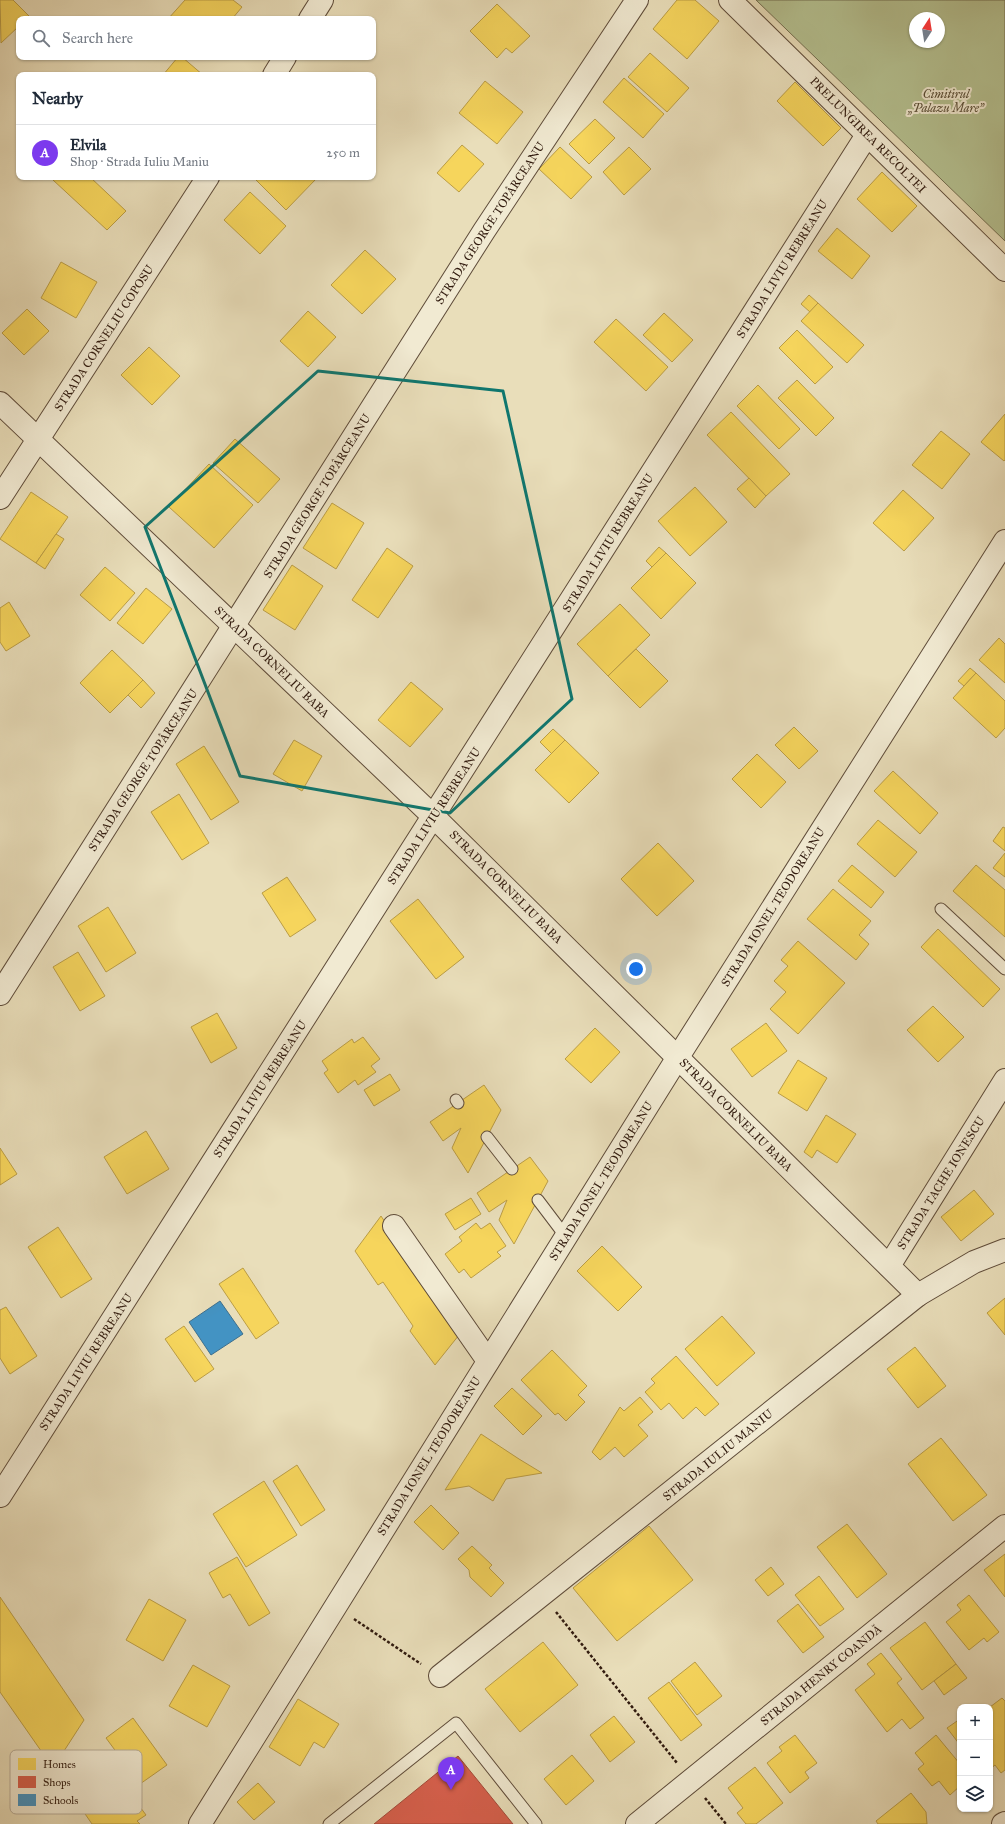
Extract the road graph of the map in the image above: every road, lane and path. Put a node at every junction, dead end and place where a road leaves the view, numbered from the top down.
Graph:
1 (322, 0) edge
2 (636, 0) edge
3 (730, 0) edge
4 (312, 16) edge
5 (283, 60) edge
6 (276, 72) edge
7 (868, 135) junction
8 (206, 180) edge
9 (1005, 270) edge
10 (0, 403) edge
11 (38, 439) junction
12 (0, 498) edge
13 (1005, 541) edge
14 (235, 626) junction
15 (434, 817) junction
16 (941, 909) dead end
17 (1005, 969) edge
18 (0, 994) edge
19 (678, 1057) junction
20 (1005, 1080) edge
21 (487, 1138) dead end
22 (512, 1169) dead end
23 (538, 1200) dead end
24 (394, 1226) dead end
25 (566, 1237) junction
26 (1005, 1250) edge
27 (889, 1266) junction
28 (918, 1296) junction
29 (488, 1361) junction
30 (0, 1496) edge
31 (1005, 1526) edge
32 (542, 1595) junction
33 (335, 1607) junction
34 (440, 1676) joint
35 (691, 1780) junction
36 (200, 1824) edge
37 (329, 1824) edge
38 (536, 1824) edge
39 (637, 1824) edge
40 (726, 1824) edge

1 - 4 street
2 - 14 street, STRADA GEORGE TOPÂRCEANU
3 - 7 street, PRELUNGIREA RECOLTEI
5 - 6 street
7 - 9 street, PRELUNGIREA RECOLTEI
7 - 15 street, STRADA LIVIU REBREANU
8 - 11 street, STRADA CORNELIU COPOSU
10 - 11 street, STRADA CORNELIU BABA
11 - 12 street, STRADA CORNELIU COPOSU
11 - 14 street, STRADA CORNELIU BABA
13 - 19 street, STRADA IONEL TEODOREANU
14 - 15 street, STRADA CORNELIU BABA
14 - 18 street, STRADA GEORGE TOPÂRCEANU
15 - 19 street, STRADA CORNELIU BABA
15 - 30 street, STRADA LIVIU REBREANU
16 - 17 lane
19 - 25 street, STRADA IONEL TEODOREANU
19 - 27 street, STRADA CORNELIU BABA
20 - 27 street, STRADA TACHE IONESCU
21 - 22 lane
23 - 25 lane
24 - 29 street
25 - 29 street, STRADA IONEL TEODOREANU
26 - 28 street, STRADA IULIU MANIU
27 - 28 street, STRADA CORNELIU BABA
28 - 32 street, STRADA IULIU MANIU
29 - 33 street, STRADA IONEL TEODOREANU
31 - 35 street, STRADA HENRY COANDĂ
32 - 34 street, STRADA IULIU MANIU
32 - 35 path
33 - 34 path
33 - 36 street, STRADA IONEL TEODOREANU
35 - 39 street, STRADA HENRY COANDĂ
35 - 40 path
37 - 38 lane

